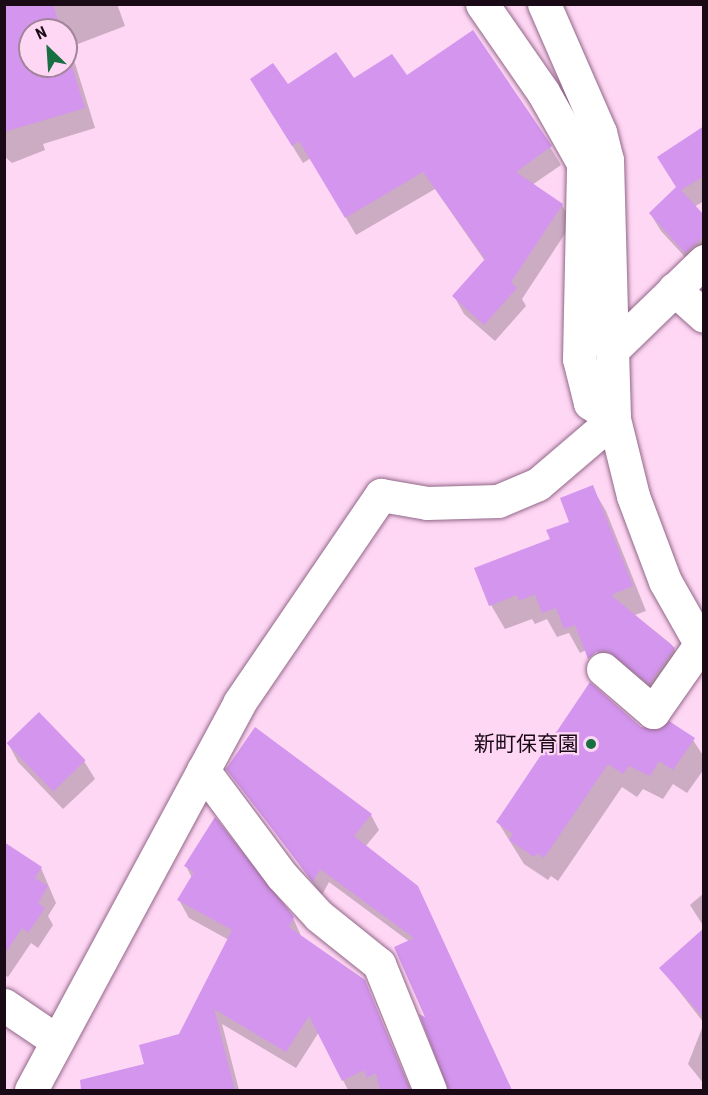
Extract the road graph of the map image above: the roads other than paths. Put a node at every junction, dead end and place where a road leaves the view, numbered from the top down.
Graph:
1 (482, 4) edge
2 (544, 4) edge
3 (704, 261) edge
4 (674, 289) junction
5 (704, 316) edge
6 (612, 350) junction
7 (614, 419) junction
8 (701, 648) edge
9 (603, 669) dead end
10 (202, 770) junction
11 (4, 1005) edge
12 (57, 1041) junction
13 (31, 1090) edge
14 (430, 1090) edge

1 - 7 street
2 - 6 street
3 - 4 street
4 - 5 street
4 - 6 street
6 - 7 street
7 - 8 street
7 - 10 street
8 - 9 street
10 - 12 street
10 - 14 street
11 - 12 street
12 - 13 street

